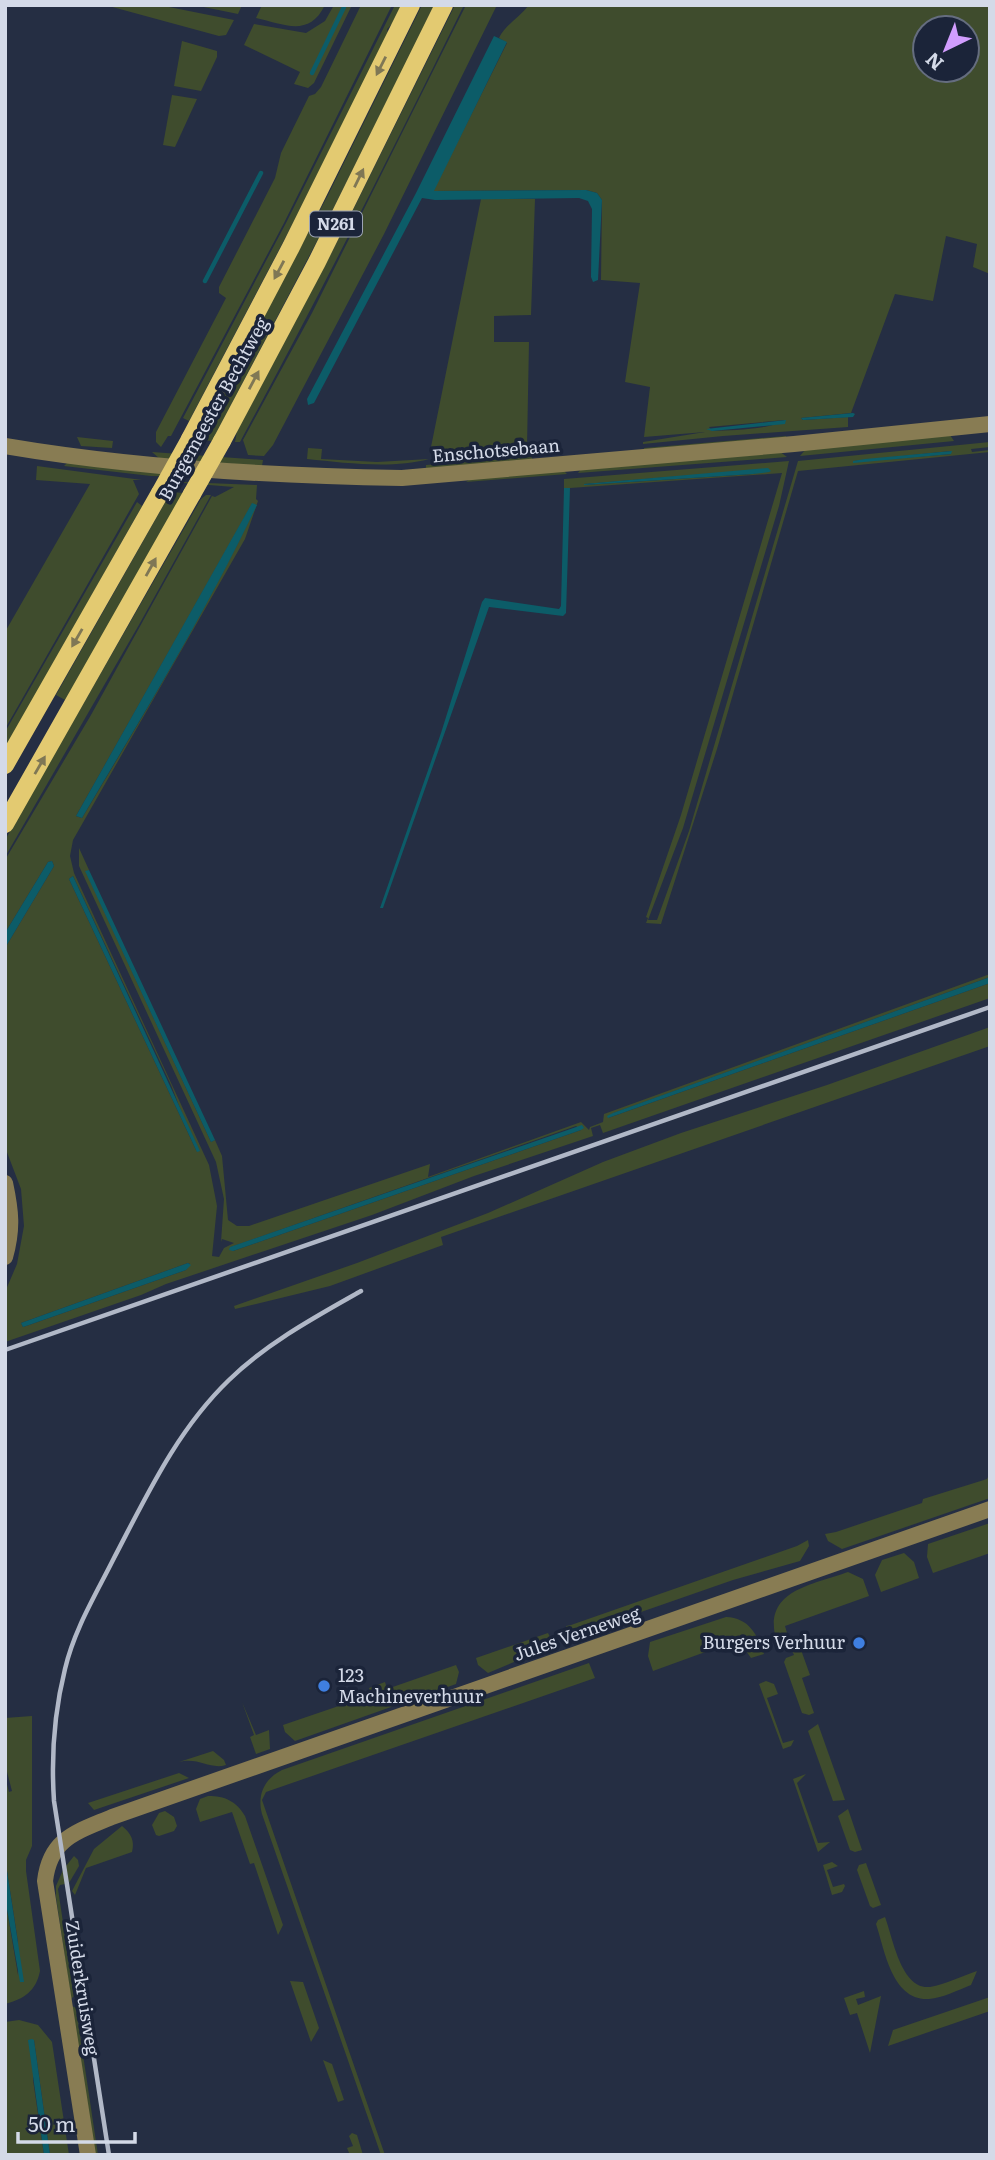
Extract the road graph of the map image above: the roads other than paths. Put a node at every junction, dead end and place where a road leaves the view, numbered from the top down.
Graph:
1 (411, 5) edge
2 (444, 5) edge
3 (990, 424) edge
4 (5, 446) edge
5 (5, 765) edge
6 (5, 824) edge
7 (5, 1183) edge
8 (5, 1257) edge
9 (990, 1509) edge
10 (61, 1843) joint
11 (87, 2151) edge

1 -> 5 main road, Burgemeester Bechtweg / N261, bridge
6 -> 2 main road, Burgemeester Bechtweg / N261, bridge
3 - 4 street, Enschotsebaan
7 - 8 street
9 - 10 street, Jules Verneweg
10 - 11 street, Zuiderkruisweg

